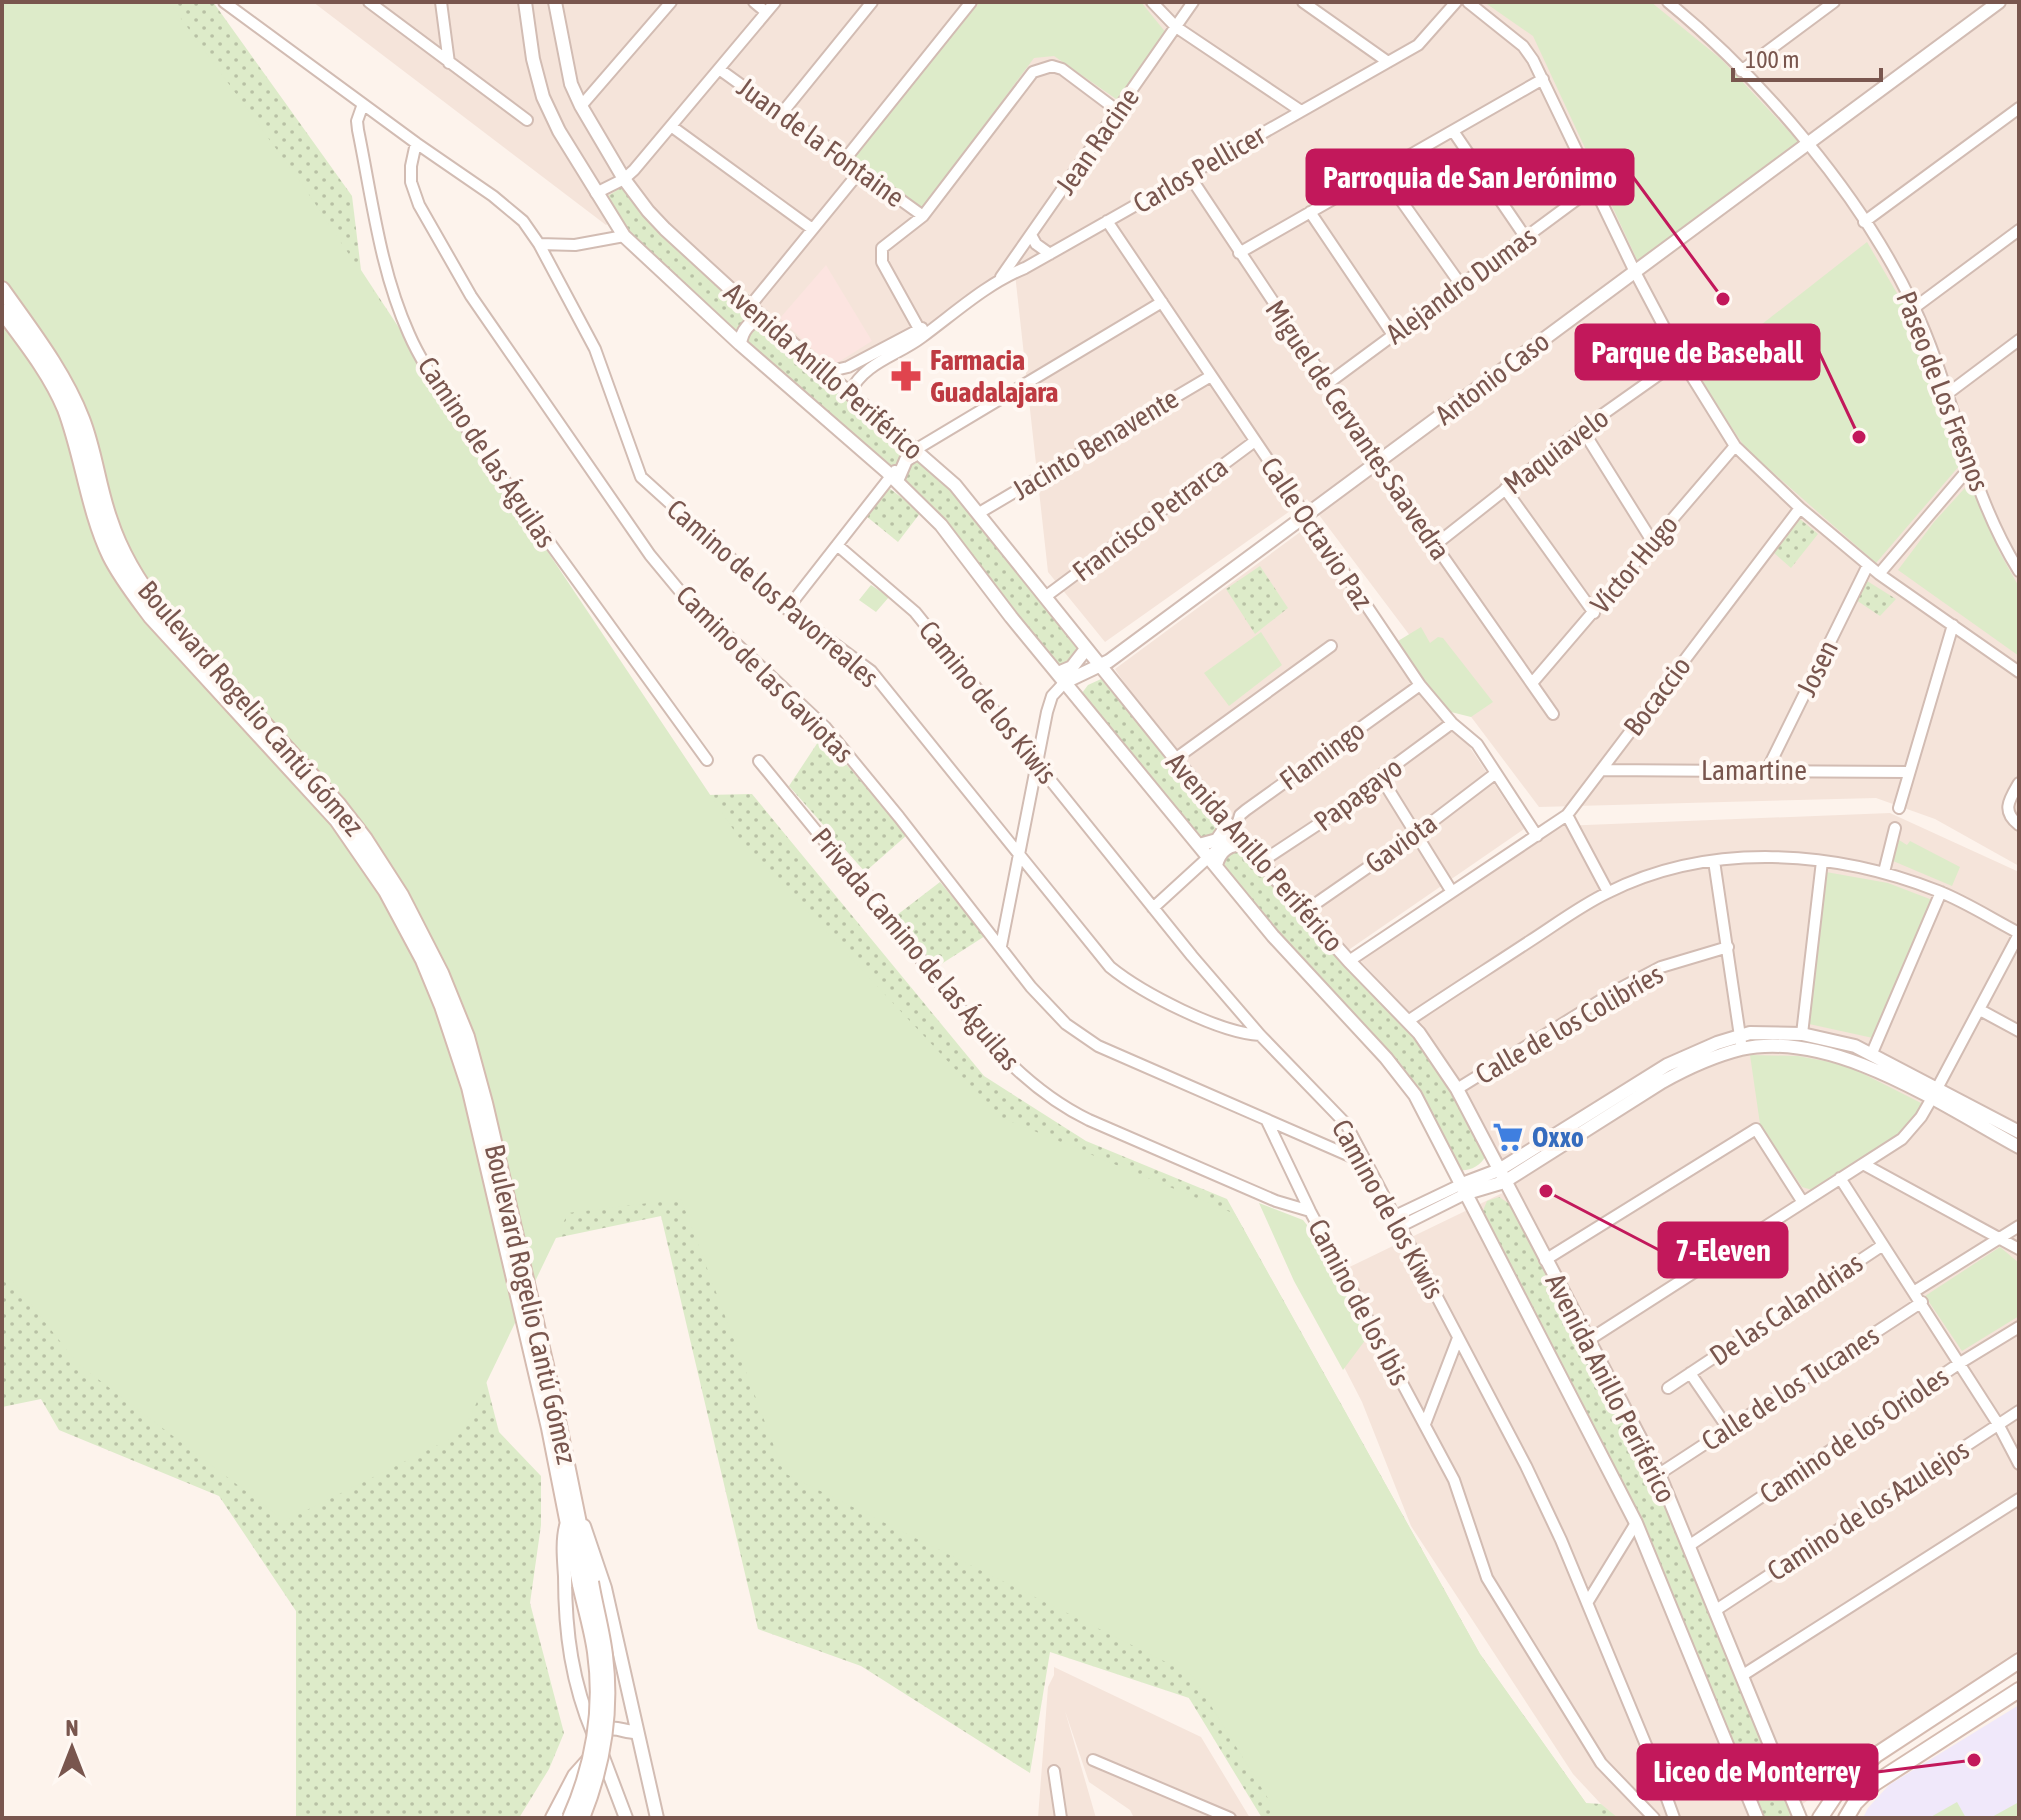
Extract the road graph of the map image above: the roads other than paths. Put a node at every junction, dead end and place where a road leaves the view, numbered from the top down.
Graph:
1 (224, 2) edge
2 (369, 2) edge
3 (441, 2) edge
4 (525, 2) edge
5 (671, 2) edge
6 (754, 2) edge
7 (775, 2) edge
8 (872, 2) edge
9 (971, 2) edge
10 (1152, 2) edge
11 (1193, 2) edge
12 (1303, 2) edge
13 (1456, 2) edge
14 (1468, 2) edge
15 (1834, 2) edge
16 (1999, 2) edge
17 (1676, 4) edge
18 (559, 5) edge
19 (766, 12) junction
20 (1176, 27) junction
21 (1388, 62) junction
22 (449, 63) junction
23 (719, 69) junction
24 (1741, 71) junction
25 (1543, 79) junction
26 (363, 104) junction
27 (581, 106) junction
28 (2019, 108) edge
29 (1118, 111) junction
30 (1301, 111) junction
31 (782, 113) junction
32 (527, 120) dead end
33 (671, 126) junction
34 (1453, 131) junction
35 (416, 143) junction
36 (1808, 144) junction
37 (846, 158) junction
38 (861, 170) junction
39 (1381, 172) junction
40 (1189, 175) junction
41 (624, 179) junction
42 (1595, 186) junction
43 (596, 193) junction
44 (1310, 212) junction
45 (923, 216) junction
46 (1107, 221) junction
47 (1864, 222) junction
48 (811, 228) junction
49 (2019, 230) edge
50 (1031, 235) junction
51 (624, 236) junction
52 (1526, 238) junction
53 (539, 244) junction
54 (1239, 253) junction
55 (1050, 254) junction
56 (1635, 272) junction
57 (999, 278) junction
58 (1461, 285) junction
59 (2, 289) edge
60 (1162, 302) junction
61 (750, 306) junction
62 (1914, 308) junction
63 (2, 311) edge
64 (763, 317) junction
65 (726, 332) junction
66 (920, 332) junction
67 (1393, 335) junction
68 (2019, 340) edge
69 (740, 344) junction
70 (1681, 359) junction
71 (827, 372) junction
72 (1211, 376) junction
73 (1327, 384) junction
74 (850, 392) junction
75 (1947, 394) junction
76 (1582, 429) junction
77 (1255, 441) junction
78 (1735, 446) junction
79 (913, 449) junction
80 (1380, 460) junction
81 (1971, 466) junction
82 (891, 476) junction
83 (1505, 489) junction
84 (1800, 508) junction
85 (979, 513) junction
86 (1306, 515) junction
87 (1652, 541) junction
88 (837, 545) junction
89 (1435, 545) junction
90 (1868, 565) junction
91 (2019, 571) edge
92 (1879, 574) junction
93 (1045, 597) junction
94 (787, 609) junction
95 (1594, 613) junction
96 (1953, 625) junction
97 (1331, 646) dead end
98 (1086, 649) junction
99 (1103, 669) junction
100 (2019, 672) edge
101 (1062, 677) junction
102 (1533, 682) junction
103 (1420, 685) junction
104 (1076, 696) junction
105 (1553, 714) dead end
106 (1452, 723) junction
107 (1175, 759) junction
108 (707, 760) dead end
109 (759, 761) dead end
110 (1037, 763) junction
111 (1601, 770) junction
112 (1767, 770) junction
113 (1908, 772) junction
114 (1496, 773) junction
115 (1380, 776) junction
116 (2019, 783) edge
117 (1899, 808) dead end
118 (1567, 815) junction
119 (2019, 825) edge
120 (1232, 828) junction
121 (1895, 828) dead end
122 (1416, 834) junction
123 (1537, 836) junction
124 (1245, 844) junction
125 (1199, 845) junction
126 (1018, 855) junction
127 (1212, 861) junction
128 (1714, 861) junction
129 (1822, 861) junction
130 (1261, 862) junction
131 (1884, 872) junction
132 (1452, 892) junction
133 (1608, 892) junction
134 (1941, 892) junction
135 (1153, 908) junction
136 (1305, 911) junction
137 (2019, 934) edge
138 (1001, 946) junction
139 (1728, 947) junction
140 (1349, 961) junction
141 (1980, 1010) junction
142 (1408, 1021) junction
143 (2019, 1031) edge
144 (1802, 1034) junction
145 (1260, 1035) junction
146 (1740, 1035) junction
147 (1742, 1049) junction
148 (1872, 1053) junction
149 (1457, 1089) junction
150 (1934, 1093) junction
151 (1267, 1121) junction
152 (2019, 1132) edge
153 (2019, 1147) edge
154 (1366, 1163) junction
155 (1865, 1165) junction
156 (1501, 1175) junction
157 (1840, 1178) junction
158 (1462, 1185) junction
159 (1802, 1201) junction
160 (1474, 1208) junction
161 (1310, 1211) junction
162 (1398, 1221) junction
163 (2019, 1226) edge
164 (1995, 1238) junction
165 (1883, 1245) junction
166 (2019, 1249) edge
167 (1545, 1260) junction
168 (1915, 1291) junction
169 (1922, 1302) junction
170 (2019, 1327) edge
171 (1458, 1338) junction
172 (1587, 1341) junction
173 (1960, 1363) junction
174 (1690, 1373) junction
175 (1668, 1388) dead end
176 (2019, 1411) edge
177 (1425, 1424) junction
178 (1998, 1424) junction
179 (1727, 1427) junction
180 (2019, 1464) edge
181 (1659, 1474) junction
182 (2019, 1499) edge
183 (572, 1513) junction
184 (1636, 1523) junction
185 (1690, 1545) junction
186 (586, 1583) junction
187 (1587, 1603) junction
188 (1716, 1610) junction
189 (2019, 1661) edge
190 (1743, 1675) junction
191 (2019, 1690) edge
192 (636, 1732) junction
193 (598, 1744) junction
194 (1093, 1760) dead end
195 (1054, 1771) dead end
196 (654, 1814) edge
197 (1226, 1816) edge
198 (1797, 1816) edge
199 (553, 1818) edge
200 (570, 1818) edge
201 (582, 1818) edge
202 (626, 1818) edge
203 (1061, 1818) edge
204 (1654, 1818) edge
205 (1674, 1818) edge
206 (1757, 1818) edge
207 (1820, 1818) edge
208 (1846, 1818) edge

1 - 26 street, Camino de los Pavorreales
2 - 22 street
3 - 22 street
4 - 43 street, Avenida Anillo Periférico
5 - 27 street
6 - 19 street
7 - 19 street
8 - 31 street
9 - 37 street
10 - 20 street
11 - 20 street, Jean Racine
12 - 21 street
13 - 21 street, Carlos Pellicer
14 - 25 street
15 - 24 street
16 - 36 street, Antonio Caso
17 - 24 street, Paseo de Los Fresnos
18 - 27 street, Avenida Anillo Periférico
19 - 23 street
20 - 29 street, Jean Racine
20 - 30 street
21 - 30 street, Carlos Pellicer
22 - 32 street
23 - 31 street, Juan de la Fontaine
23 - 33 street
24 - 36 street, Paseo de Los Fresnos
25 - 34 street
25 - 42 street
26 - 35 street, Camino de los Pavorreales
26 - 108 street, Camino de las Águilas
27 - 41 street, Avenida Anillo Periférico
28 - 47 street
29 - 45 street
29 - 50 street, Jean Racine
30 - 40 street, Carlos Pellicer
31 - 37 street, Juan de la Fontaine
33 - 41 street
33 - 48 street
34 - 39 street
34 - 52 street
35 - 53 street, Camino de los Pavorreales
35 - 138 street, Camino de las Gaviotas
36 - 47 street, Paseo de Los Fresnos
36 - 56 street, Antonio Caso
37 - 38 street, Juan de la Fontaine
38 - 45 street, Juan de la Fontaine
38 - 48 street
39 - 44 street
39 - 58 street
40 - 46 street, Carlos Pellicer
40 - 54 street, Miguel de Cervantes Saavedra
41 - 43 street
41 - 61 street, Avenida Anillo Periférico
42 - 52 street, Alejandro Dumas
42 - 56 street
43 - 51 street, Avenida Anillo Periférico
44 - 54 street
44 - 67 street
45 - 66 street
46 - 55 street, Carlos Pellicer
46 - 60 street, Calle Octavio Paz
47 - 62 street, Paseo de Los Fresnos
48 - 61 street
49 - 62 street
50 - 55 street
50 - 57 street, Jean Racine
51 - 53 street
51 - 65 street, Avenida Anillo Periférico
52 - 58 street, Alejandro Dumas
53 - 94 street, Camino de los Pavorreales
54 - 73 street, Miguel de Cervantes Saavedra
55 - 57 street, Carlos Pellicer
56 - 70 street
56 - 80 street, Antonio Caso
57 - 66 street, Carlos Pellicer
58 - 67 street, Alejandro Dumas
59 - 183 main road, Boulevard Rogelio Cantú Gómez
60 - 72 street, Calle Octavio Paz
60 - 79 street
61 - 64 street, Avenida Anillo Periférico
61 - 65 street
62 - 75 street, Paseo de Los Fresnos
63 - 183 main road, Boulevard Rogelio Cantú Gómez
64 - 69 street
64 - 71 street, Avenida Anillo Periférico
65 - 69 street, Avenida Anillo Periférico
66 - 71 street, Carlos Pellicer
66 - 74 street, Carlos Pellicer
67 - 73 street, Alejandro Dumas
68 - 75 street
69 - 82 street, Avenida Anillo Periférico
70 - 76 street, Maquiavelo
70 - 78 street
71 - 74 street, Avenida Anillo Periférico
72 - 77 street, Calle Octavio Paz
72 - 85 street, Jacinto Benavente
73 - 80 street, Miguel de Cervantes Saavedra
74 - 79 street, Avenida Anillo Periférico
75 - 81 street, Paseo de Los Fresnos
76 - 83 street, Maquiavelo
76 - 87 street
77 - 86 street, Calle Octavio Paz
77 - 93 street, Francisco Petrarca
78 - 84 street
78 - 87 street, Víctor Hugo
79 - 82 street
79 - 85 street, Avenida Anillo Periférico
80 - 86 street, Antonio Caso
80 - 89 street, Miguel de Cervantes Saavedra
81 - 91 street, Paseo de Los Fresnos
81 - 92 street
82 - 88 street
82 - 101 street, Avenida Anillo Periférico
83 - 89 street, Maquiavelo
83 - 95 street
84 - 90 street
84 - 111 street, Bocaccio
85 - 93 street, Avenida Anillo Periférico
86 - 99 street, Antonio Caso
86 - 103 street, Calle Octavio Paz
87 - 95 street, Víctor Hugo
88 - 94 street
88 - 110 street, Camino de los Kiwis
89 - 102 street, Miguel de Cervantes Saavedra
90 - 92 street
90 - 112 street, Josen
92 - 96 street
93 - 98 street, Avenida Anillo Periférico
94 - 126 street, Camino de los Pavorreales
95 - 102 street, Víctor Hugo
96 - 100 street
96 - 113 street
97 - 107 street
98 - 99 street, Avenida Anillo Periférico
98 - 101 street
99 - 101 street
99 - 104 street
99 - 107 street, Avenida Anillo Periférico
101 - 104 street, Avenida Anillo Periférico
101 - 110 street
102 - 105 street, Miguel de Cervantes Saavedra
103 - 106 street, Calle Octavio Paz
103 - 120 street, Flamingo
104 - 125 street, Avenida Anillo Periférico
106 - 114 street, Calle Octavio Paz
106 - 115 street, Papagayo
107 - 120 street, Avenida Anillo Periférico
109 - 161 street, Privada Camino de las Águilas
110 - 126 street
110 - 135 street, Camino de los Kiwis
111 - 112 street, Lamartine
111 - 118 street, Bocaccio
112 - 113 street, Lamartine
113 - 117 street
114 - 122 street, Gaviota
114 - 123 street, Calle Octavio Paz
115 - 122 street
115 - 130 street, Papagayo
116 - 119 street
118 - 123 street, Bocaccio
118 - 133 street
120 - 124 street, Avenida Anillo Periférico
120 - 125 street
120 - 127 street, Flamingo
121 - 131 street
122 - 132 street
122 - 136 street, Gaviota
123 - 132 street, Bocaccio
124 - 127 street
124 - 130 street, Avenida Anillo Periférico
125 - 127 street, Avenida Anillo Periférico
126 - 138 street
126 - 145 street, Camino de los Pavorreales
127 - 135 street, Flamingo
127 - 158 street, Avenida Anillo Periférico
128 - 129 street
128 - 133 street
128 - 139 street
129 - 131 street
129 - 144 street
130 - 136 street, Avenida Anillo Periférico
131 - 134 street
132 - 140 street, Bocaccio
133 - 142 street
134 - 137 street
134 - 148 street
135 - 145 street, Camino de los Kiwis
136 - 140 street, Avenida Anillo Periférico
137 - 141 street
138 - 151 street, Camino de las Gaviotas
139 - 146 street
139 - 149 street, Calle de los Colibríes
140 - 142 street, Avenida Anillo Periférico
141 - 143 street
141 - 150 street
142 - 149 street, Avenida Anillo Periférico
144 - 146 street
144 - 148 street
145 - 154 street, Camino de los Kiwis
146 - 147 street
146 - 156 street
147 - 150 street
147 - 156 street
148 - 150 street
149 - 156 street, Avenida Anillo Periférico
150 - 152 street
150 - 153 street
150 - 155 street
151 - 154 street, Camino de las Gaviotas
151 - 161 street, Camino de los Ibis
154 - 162 street, Camino de los Kiwis
155 - 157 street
155 - 164 street
156 - 158 street
156 - 158 street
156 - 160 street
156 - 167 street, Avenida Anillo Periférico
157 - 159 street
157 - 165 street
158 - 160 street, Avenida Anillo Periférico
158 - 162 street
159 - 167 street
159 - 172 street
160 - 184 street, Avenida Anillo Periférico
161 - 177 street, Camino de los Ibis
162 - 171 street, Camino de los Kiwis
163 - 164 street
164 - 166 street
164 - 168 street
165 - 168 street
165 - 174 street, De las Calandrias
167 - 172 street, Avenida Anillo Periférico
168 - 169 street
169 - 173 street
169 - 179 street, Calle de los Tucanes
170 - 173 street, Camino de los Orioles
171 - 177 street
171 - 187 street, Camino de los Kiwis
172 - 181 street, Avenida Anillo Periférico
173 - 178 street
173 - 185 street, Camino de los Orioles
174 - 175 street, De las Calandrias
174 - 179 street
176 - 178 street, Camino de los Azulejos
177 - 204 street, Camino de los Ibis
178 - 180 street
178 - 188 street, Camino de los Azulejos
179 - 181 street, Calle de los Tucanes
181 - 185 street, Avenida Anillo Periférico
182 - 190 street
183 - 186 main road, Boulevard Rogelio Cantú Gómez
183 - 192 street, Boulevard Rogelio Cantú Gómez
183 - 193 street, Boulevard Rogelio Cantú Gómez
184 - 187 street
184 - 206 street, Avenida Anillo Periférico
185 - 188 street, Avenida Anillo Periférico
186 - 200 main road, Boulevard Rogelio Cantú Gómez, bridge
186 - 201 main road, Boulevard Rogelio Cantú Gómez, bridge
187 - 205 street, Camino de los Kiwis
188 - 190 street, Avenida Anillo Periférico
189 - 207 main road
190 - 198 street, Avenida Anillo Periférico
191 - 208 main road
192 - 193 street
192 - 196 street, Boulevard Rogelio Cantú Gómez
193 - 199 main road
193 - 202 street, Boulevard Rogelio Cantú Gómez
194 - 197 street
195 - 203 street

